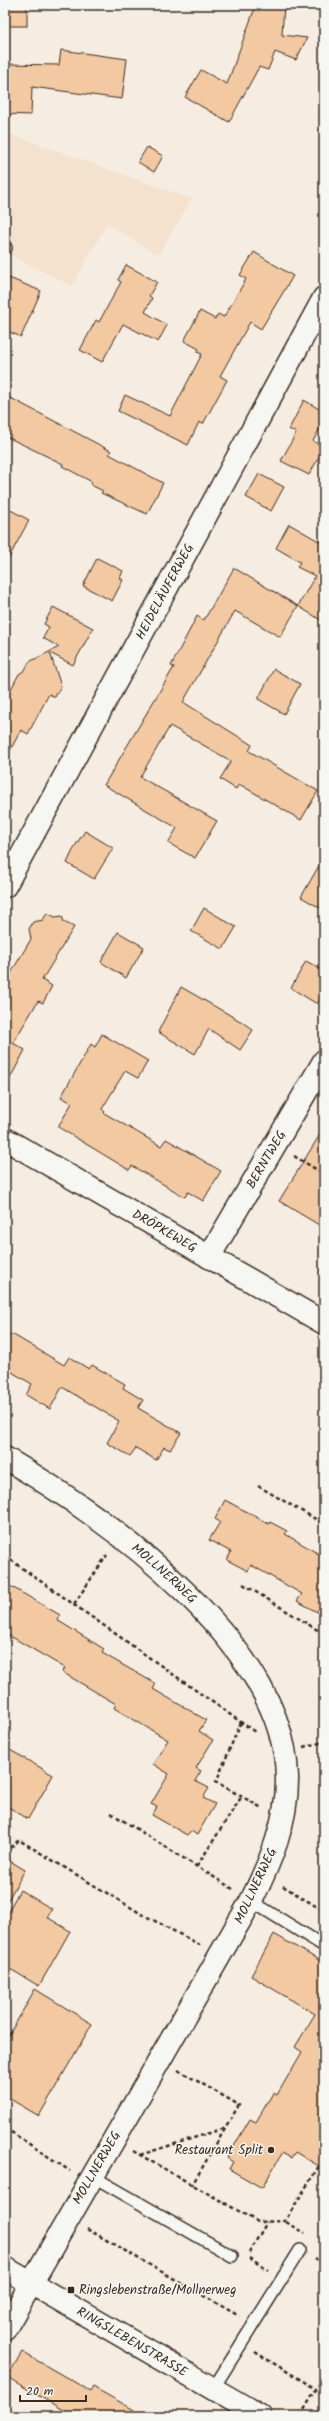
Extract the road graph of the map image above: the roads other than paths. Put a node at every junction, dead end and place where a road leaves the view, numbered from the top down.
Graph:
1 (324, 298) edge
2 (5, 886) edge
3 (324, 1061) edge
4 (5, 1139) edge
5 (209, 1257) junction
6 (324, 1323) edge
7 (5, 1458) edge
8 (245, 1897) junction
9 (324, 1946) edge
10 (84, 2176) junction
11 (300, 2250) dead end
12 (232, 2256) dead end
13 (5, 2268) edge
14 (31, 2283) junction
15 (5, 2329) edge
16 (213, 2389) junction
17 (260, 2416) edge

1 - 2 street, HEIDELÄUFERWEG
3 - 5 street, BERNTWEG
4 - 5 street, DRÖPKEWEG
5 - 6 street, DRÖPKEWEG
7 - 8 street, MOLLNERWEG
8 - 9 lane
8 - 10 street, MOLLNERWEG
10 - 12 lane
10 - 14 street, MOLLNERWEG
11 - 16 lane
13 - 14 street, RINGSLEBENSTRASSE
14 - 15 street, MOLLNERWEG
14 - 16 street, RINGSLEBENSTRASSE
16 - 17 street, RINGSLEBENSTRASSE

